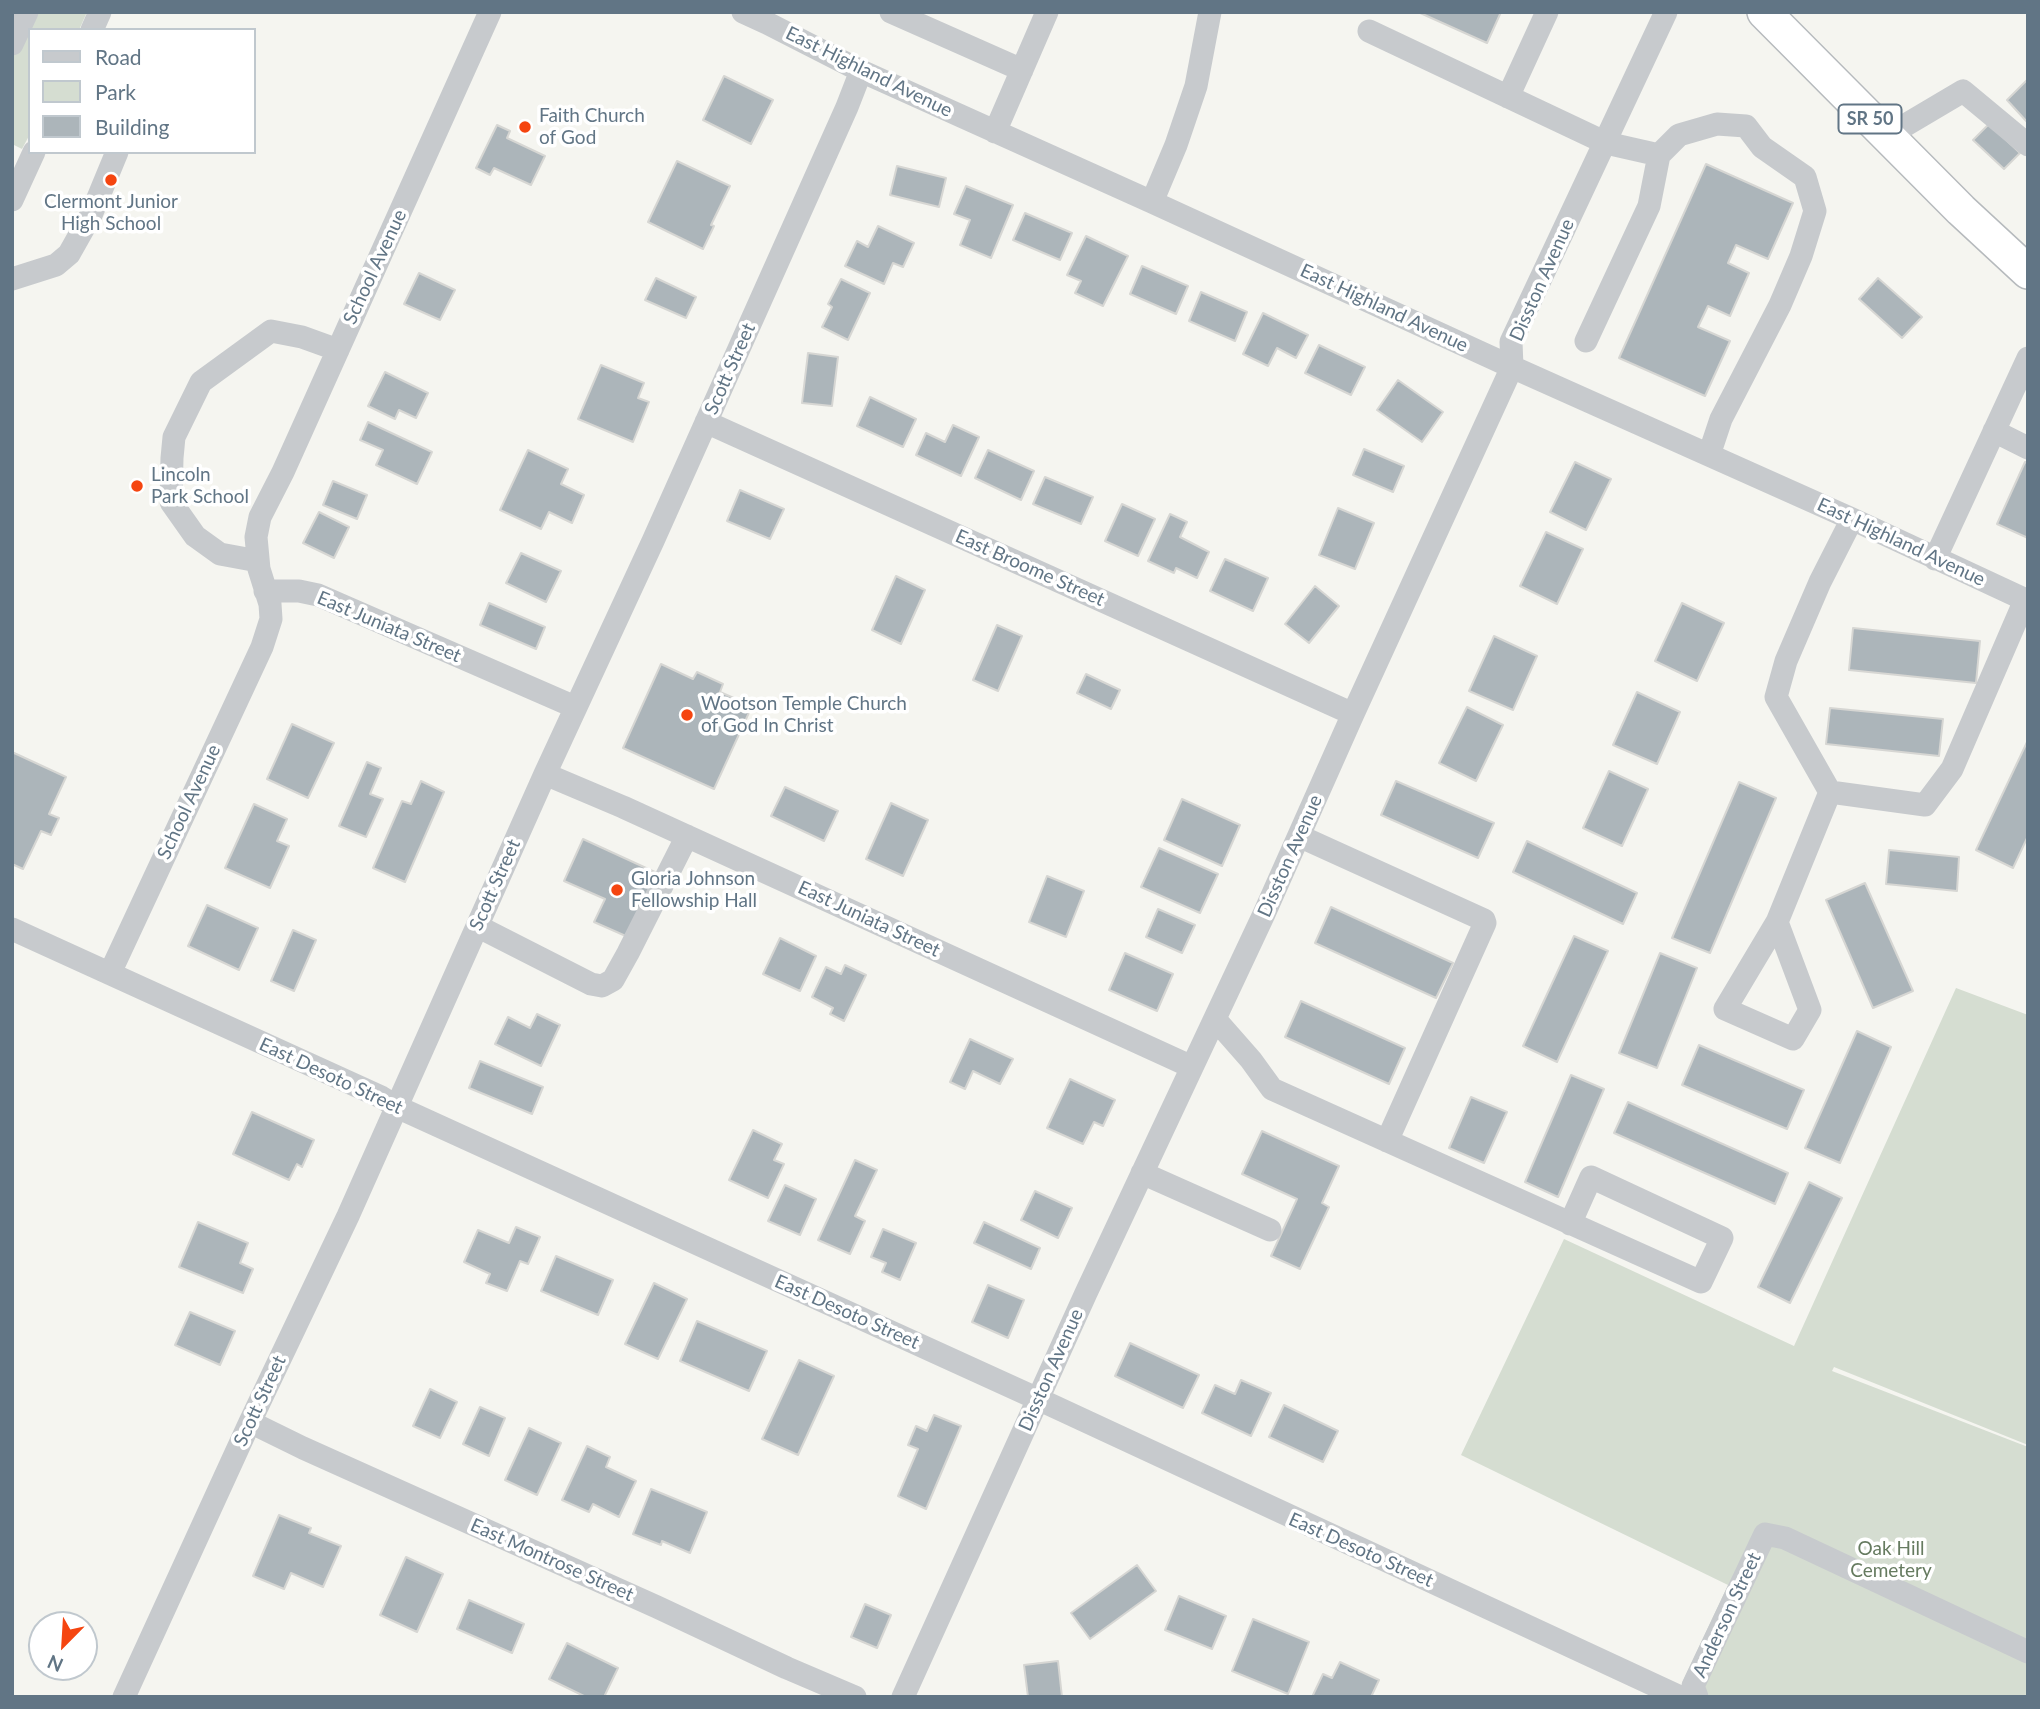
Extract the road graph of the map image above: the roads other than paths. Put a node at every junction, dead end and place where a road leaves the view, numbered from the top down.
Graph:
1 (27, 12) edge
2 (100, 12) edge
3 (490, 12) edge
4 (743, 12) edge
5 (891, 12) edge
6 (1047, 12) edge
7 (1210, 12) edge
8 (1547, 12) edge
9 (1666, 12) edge
10 (1764, 12) edge
11 (93, 28) edge
12 (1369, 31) dead end
13 (12, 44) edge
14 (1022, 70) junction
15 (861, 71) junction
16 (1507, 96) junction
17 (995, 132) junction
18 (1887, 136) junction
19 (1606, 143) junction
20 (2028, 145) edge
21 (116, 154) edge
22 (1660, 155) junction
23 (25, 159) edge
24 (12, 200) edge
25 (1152, 202) junction
26 (2028, 272) edge
27 (12, 279) edge
28 (1586, 341) dead end
29 (338, 350) junction
30 (2028, 358) edge
31 (1511, 367) junction
32 (706, 422) junction
33 (1994, 431) junction
34 (2028, 448) edge
35 (1709, 455) junction
36 (1852, 519) junction
37 (1935, 559) junction
38 (258, 561) junction
39 (265, 591) junction
40 (2027, 600) edge
41 (575, 707) junction
42 (1353, 714) junction
43 (545, 774) junction
44 (1830, 792) junction
45 (687, 836) junction
46 (1299, 836) junction
47 (1776, 922) junction
48 (477, 926) junction
49 (12, 929) edge
50 (110, 973) junction
51 (1215, 1019) junction
52 (1192, 1067) junction
53 (397, 1107) junction
54 (1387, 1141) junction
55 (1142, 1173) junction
56 (1570, 1224) junction
57 (1270, 1230) dead end
58 (1038, 1399) junction
59 (250, 1422) junction
60 (2028, 1652) edge
61 (124, 1697) edge
62 (855, 1697) edge
63 (903, 1697) edge
64 (1680, 1697) edge
65 (1697, 1697) edge

1 - 13 street
2 - 11 street
3 - 29 street, School Avenue
4 - 15 street, East Highland Avenue
5 - 14 street
6 - 14 street
7 - 25 street
8 - 16 street
9 - 19 street, Disston Avenue
10 - 18 highway, SR 50
12 - 16 street
14 - 17 street
15 - 17 street, East Highland Avenue
15 - 32 street, Scott Street
16 - 19 street
17 - 25 street, East Highland Avenue
18 - 20 street
18 - 26 highway, SR 50
19 - 22 street
19 - 31 street, Disston Avenue
21 - 27 street
22 - 28 street
22 - 35 street
23 - 24 street
25 - 31 street, East Highland Avenue
29 - 38 street, School Avenue
29 - 38 street
30 - 33 street
31 - 35 street, East Highland Avenue
31 - 42 street, Disston Avenue
32 - 41 street, Scott Street
32 - 42 street, East Broome Street
33 - 34 street
33 - 37 street
35 - 36 street, East Highland Avenue
36 - 37 street, East Highland Avenue
36 - 44 street
37 - 40 street, East Highland Avenue
38 - 39 street
39 - 41 street, East Juniata Street
39 - 50 street, School Avenue
40 - 44 street
41 - 43 street, Scott Street
42 - 46 street, Disston Avenue
43 - 45 street, East Juniata Street
43 - 48 street, Scott Street
44 - 47 street
45 - 48 street
45 - 52 street, East Juniata Street
46 - 51 street, Disston Avenue
46 - 54 street
47 - 47 street
48 - 53 street, Scott Street
49 - 50 street, East Desoto Street
50 - 53 street, East Desoto Street
51 - 52 street, Disston Avenue
51 - 54 street
52 - 55 street, Disston Avenue
53 - 58 street, East Desoto Street
53 - 59 street, Scott Street
54 - 56 street
55 - 57 street
55 - 58 street, Disston Avenue
56 - 56 street
58 - 63 street, Disston Avenue
58 - 64 street, East Desoto Street
59 - 61 street, Scott Street
59 - 62 street, East Montrose Street
60 - 65 street, Anderson Street

